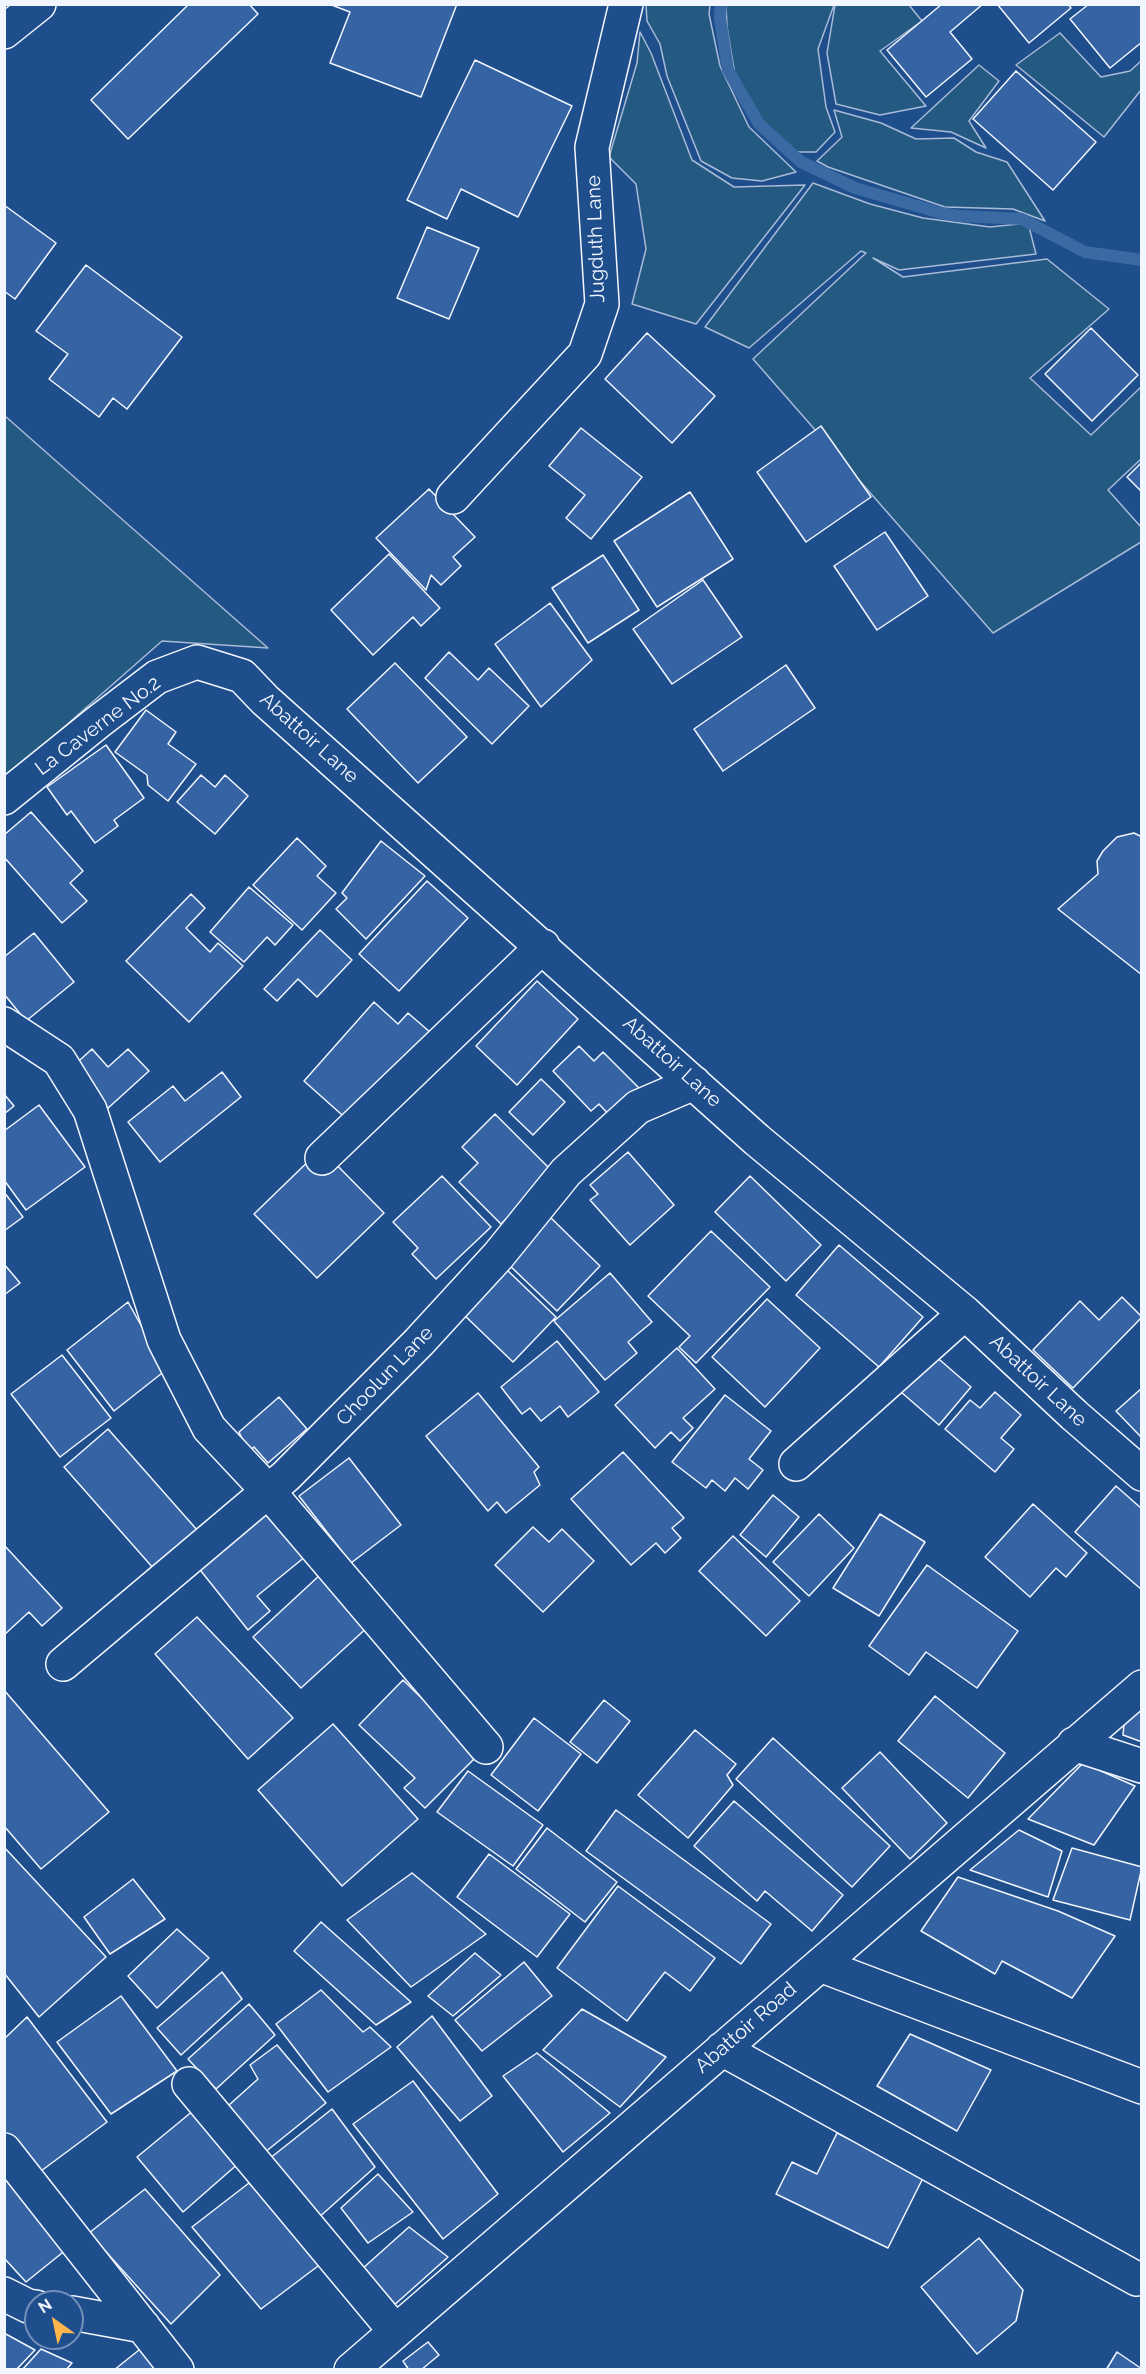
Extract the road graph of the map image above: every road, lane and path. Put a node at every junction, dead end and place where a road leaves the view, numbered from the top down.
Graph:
1 (39, 4) edge
2 (626, 4) edge
3 (4, 32) edge
4 (453, 497) dead end
5 (197, 663) joint
6 (4, 798) edge
7 (543, 946) junction
8 (4, 1023) edge
9 (694, 1083) junction
10 (322, 1158) dead end
11 (965, 1313) junction
12 (796, 1464) dead end
13 (1142, 1474) edge
14 (268, 1491) junction
15 (63, 1664) dead end
16 (1142, 1687) edge
17 (1074, 1744) junction
18 (486, 1747) dead end
19 (1142, 1766) edge
20 (820, 1965) junction
21 (722, 2049) junction
22 (189, 2084) dead end
23 (1142, 2087) edge
24 (4, 2150) edge
25 (1137, 2279) dead end
26 (4, 2295) edge
27 (24, 2302) edge
28 (84, 2315) edge
29 (143, 2326) junction
30 (395, 2331) junction
31 (177, 2370) edge
32 (351, 2370) edge

1 - 3 street
2 - 4 street, Jugduth Lane
5 - 6 street, La Caverne No.2
5 - 7 street, Abattoir Lane
7 - 9 street, Abattoir Lane
7 - 10 street
8 - 14 street
9 - 11 street, Abattoir Lane
9 - 14 street, Choolun Lane
11 - 12 street
11 - 13 street, Abattoir Lane
14 - 15 street, Choolun Lane
14 - 18 street
16 - 17 street, Abattoir Road
17 - 19 street
17 - 20 street, Abattoir Road
20 - 21 street, Abattoir Road
20 - 23 street
21 - 25 street
21 - 30 street, Abattoir Road
22 - 30 street
24 - 29 street
26 - 27 street
28 - 29 street
29 - 31 street
30 - 32 street, Abattoir Road

